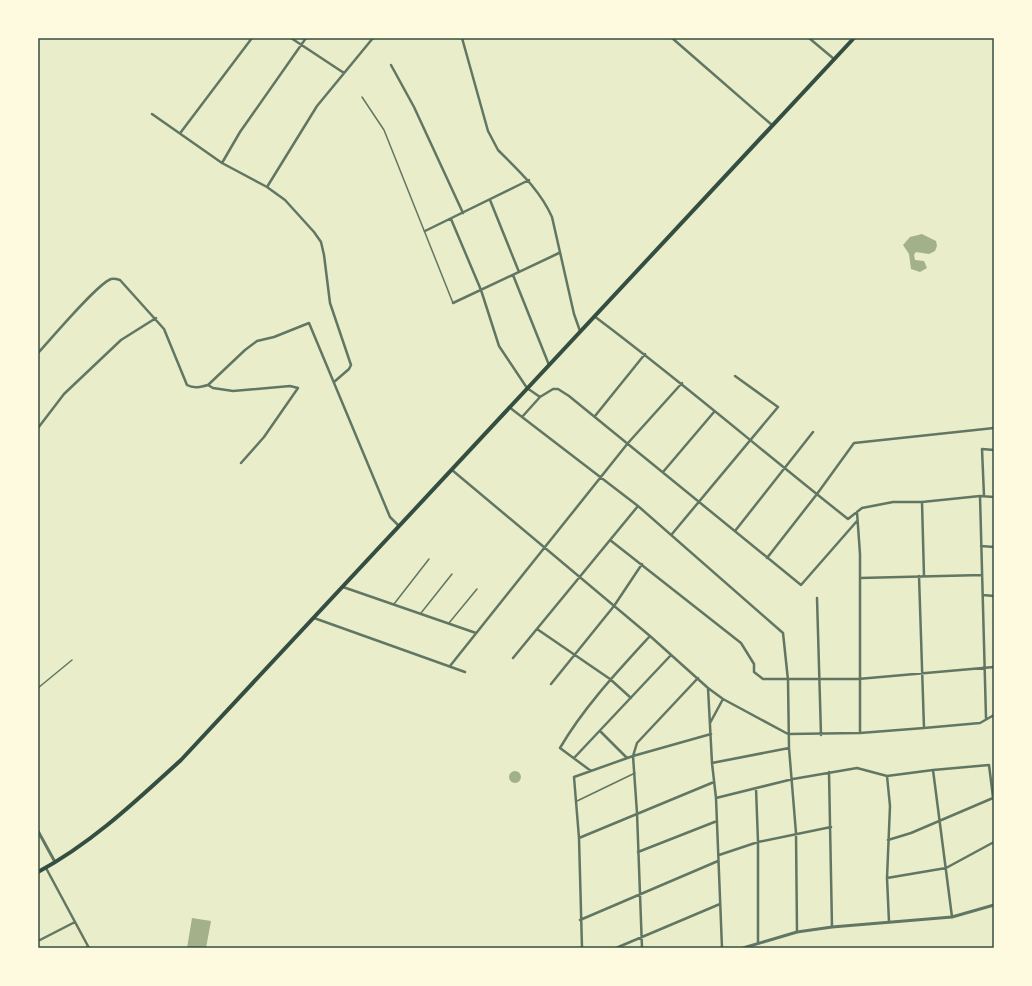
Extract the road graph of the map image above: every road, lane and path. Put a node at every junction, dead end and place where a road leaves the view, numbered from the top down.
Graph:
1 (252, 38) edge
2 (291, 38) edge
3 (306, 38) edge
4 (373, 38) edge
5 (462, 38) edge
6 (672, 38) edge
7 (809, 38) edge
8 (854, 38) edge
9 (300, 45) junction
10 (834, 59) junction
11 (391, 65) dead end
12 (344, 73) junction
13 (362, 97) dead end
14 (152, 114) dead end
15 (772, 125) junction
16 (181, 132) junction
17 (222, 163) junction
18 (529, 180) junction
19 (267, 187) junction
20 (490, 200) junction
21 (463, 213) junction
22 (451, 218) junction
23 (425, 232) junction
24 (559, 253) junction
25 (519, 272) junction
26 (513, 275) junction
27 (481, 290) junction
28 (453, 303) joint
29 (594, 316) junction
30 (156, 318) junction
31 (580, 331) junction
32 (38, 353) edge
33 (645, 354) junction
34 (549, 365) junction
35 (735, 376) dead end
36 (334, 382) junction
37 (682, 383) junction
38 (208, 384) junction
39 (527, 388) junction
40 (540, 397) junction
41 (509, 407) junction
42 (714, 412) junction
43 (595, 416) junction
44 (522, 417) junction
45 (38, 428) edge
46 (994, 428) edge
47 (813, 432) dead end
48 (752, 441) junction
49 (628, 443) junction
50 (994, 450) edge
51 (241, 463) dead end
52 (786, 468) junction
53 (451, 470) junction
54 (662, 472) junction
55 (600, 478) junction
56 (817, 494) junction
57 (982, 496) junction
58 (994, 497) edge
59 (700, 502) junction
60 (922, 502) junction
61 (638, 506) junction
62 (857, 512) junction
63 (857, 521) junction
64 (399, 526) junction
65 (735, 531) junction
66 (672, 534) junction
67 (610, 540) junction
68 (981, 546) junction
69 (545, 547) junction
70 (994, 547) edge
71 (767, 558) junction
72 (429, 559) dead end
73 (642, 564) junction
74 (452, 574) dead end
75 (982, 575) junction
76 (919, 576) junction
77 (924, 576) junction
78 (580, 577) junction
79 (860, 578) junction
80 (343, 587) junction
81 (477, 589) dead end
82 (983, 595) junction
83 (994, 596) edge
84 (817, 598) dead end
85 (394, 604) junction
86 (614, 606) junction
87 (421, 614) junction
88 (314, 618) junction
89 (448, 623) junction
90 (537, 629) junction
91 (476, 633) junction
92 (650, 636) junction
93 (574, 653) junction
94 (671, 655) junction
95 (513, 658) dead end
96 (72, 660) dead end
97 (450, 666) junction
98 (985, 667) junction
99 (994, 667) edge
100 (465, 672) dead end
101 (922, 673) junction
102 (698, 678) junction
103 (610, 679) junction
104 (858, 679) junction
105 (788, 680) junction
106 (820, 680) junction
107 (551, 684) dead end
108 (38, 688) edge
109 (708, 688) junction
110 (631, 698) junction
111 (724, 699) junction
112 (994, 715) edge
113 (986, 718) junction
114 (710, 724) junction
115 (924, 728) junction
116 (600, 730) junction
117 (860, 733) junction
118 (710, 734) junction
119 (788, 734) junction
120 (822, 734) junction
121 (789, 748) junction
122 (634, 756) junction
123 (574, 758) junction
124 (627, 758) junction
125 (712, 763) junction
126 (933, 770) junction
127 (591, 771) junction
128 (829, 772) junction
129 (635, 773) junction
130 (887, 776) junction
131 (793, 779) junction
132 (714, 782) junction
133 (756, 788) junction
134 (993, 788) edge
135 (716, 798) junction
136 (577, 801) junction
137 (638, 813) junction
138 (717, 821) junction
139 (940, 821) junction
140 (831, 827) junction
141 (38, 831) edge
142 (796, 833) junction
143 (579, 838) junction
144 (888, 840) junction
145 (758, 842) junction
146 (994, 842) edge
147 (638, 852) junction
148 (719, 855) junction
149 (718, 861) junction
150 (55, 862) junction
151 (46, 868) junction
152 (946, 868) junction
153 (38, 872) edge
154 (887, 878) junction
155 (640, 894) junction
156 (720, 904) junction
157 (994, 905) edge
158 (952, 917) junction
159 (580, 920) junction
160 (76, 922) junction
161 (889, 922) junction
162 (832, 926) junction
163 (797, 932) junction
164 (642, 937) junction
165 (38, 941) edge
166 (758, 942) junction
167 (90, 948) edge
168 (582, 948) edge
169 (616, 948) edge
170 (642, 948) edge
171 (722, 948) edge
172 (743, 948) edge

1 - 16 street
2 - 9 street
3 - 9 street
4 - 12 street
5 - 18 street
6 - 15 street
7 - 10 street
8 - 10 main road
9 - 12 street
9 - 17 street
10 - 15 main road
11 - 21 street
12 - 19 street
13 - 23 lane
14 - 16 street
15 - 29 main road
16 - 17 street
17 - 19 street
18 - 20 street
18 - 24 street
19 - 36 street
20 - 21 street
20 - 25 street
21 - 22 street
22 - 23 street
22 - 27 street
23 - 28 lane
24 - 25 street
24 - 31 street
25 - 26 street
26 - 27 street
26 - 34 street
27 - 28 street
27 - 39 street
29 - 31 main road
29 - 33 street
30 - 32 street
30 - 38 street
30 - 45 street
31 - 34 main road
33 - 37 street
33 - 43 street
34 - 39 main road
35 - 48 street
36 - 38 street
36 - 64 street
37 - 42 street
37 - 49 street
38 - 51 street
39 - 40 street
39 - 41 main road
40 - 43 street
40 - 44 street
41 - 44 street
41 - 53 main road
42 - 48 street
42 - 54 street
43 - 49 street
44 - 55 street
46 - 56 street
47 - 52 street
48 - 52 street
48 - 59 street
49 - 54 street
49 - 55 street
50 - 57 street
52 - 56 street
52 - 65 street
53 - 64 main road
53 - 69 street
54 - 59 street
55 - 61 street
55 - 69 street
56 - 62 street
56 - 71 street
57 - 58 street
57 - 60 street
57 - 68 street
59 - 65 street
59 - 66 street
60 - 62 street
60 - 77 street
61 - 66 street
61 - 67 street
62 - 63 street
63 - 71 street
63 - 79 street
64 - 80 main road
65 - 71 street
66 - 105 street
67 - 73 street
67 - 78 street
68 - 70 street
68 - 75 street
69 - 78 street
69 - 91 street
72 - 85 lane
73 - 86 street
73 - 105 street
74 - 87 lane
75 - 77 street
75 - 82 street
76 - 77 street
76 - 79 street
76 - 101 street
78 - 86 street
78 - 90 street
79 - 104 street
80 - 85 street
80 - 88 main road
81 - 89 lane
82 - 83 street
82 - 98 street
84 - 106 street
85 - 87 street
86 - 92 street
86 - 93 street
87 - 89 street
88 - 97 street
88 - 150 main road
89 - 91 street
90 - 93 street
90 - 95 street
91 - 97 street
92 - 94 street
92 - 103 street
93 - 103 street
93 - 107 street
94 - 102 street
94 - 110 street
96 - 108 lane
97 - 100 street
98 - 99 street
98 - 101 street
98 - 113 street
101 - 104 street
101 - 115 street
102 - 109 street
102 - 122 street
103 - 110 street
103 - 123 street
104 - 106 street
104 - 117 street
105 - 106 street
105 - 119 street
106 - 120 street
109 - 111 street
109 - 114 street
110 - 116 street
111 - 114 street
111 - 119 street
112 - 113 street
113 - 115 street
114 - 118 street
115 - 117 street
116 - 123 street
116 - 124 street
117 - 120 street
118 - 122 street
118 - 125 street
119 - 120 street
119 - 121 street
121 - 125 street
121 - 131 street
122 - 124 street
122 - 129 street
123 - 127 street
124 - 127 street
125 - 132 street
126 - 130 street
126 - 134 street
126 - 139 street
127 - 136 street
128 - 130 street
128 - 131 street
128 - 140 street
129 - 136 lane
129 - 137 street
130 - 144 street
131 - 133 street
131 - 142 street
132 - 135 street
132 - 137 street
133 - 135 street
133 - 145 street
134 - 139 street
135 - 138 street
136 - 143 street
137 - 143 street
137 - 147 street
138 - 147 street
138 - 148 street
139 - 144 street
139 - 152 street
140 - 142 street
140 - 162 street
141 - 150 street
142 - 145 street
142 - 163 street
143 - 159 street
144 - 154 street
145 - 148 street
145 - 166 street
146 - 152 street
147 - 155 street
148 - 149 street
149 - 155 street
149 - 156 street
150 - 151 main road
151 - 153 main road
151 - 160 street
152 - 154 street
152 - 158 street
154 - 161 street
155 - 159 street
155 - 164 street
156 - 164 street
156 - 171 street
157 - 158 street
158 - 161 street
159 - 168 street
160 - 165 street
160 - 167 street
161 - 162 street
162 - 163 street
163 - 166 street
164 - 169 street
164 - 170 street
166 - 172 street

